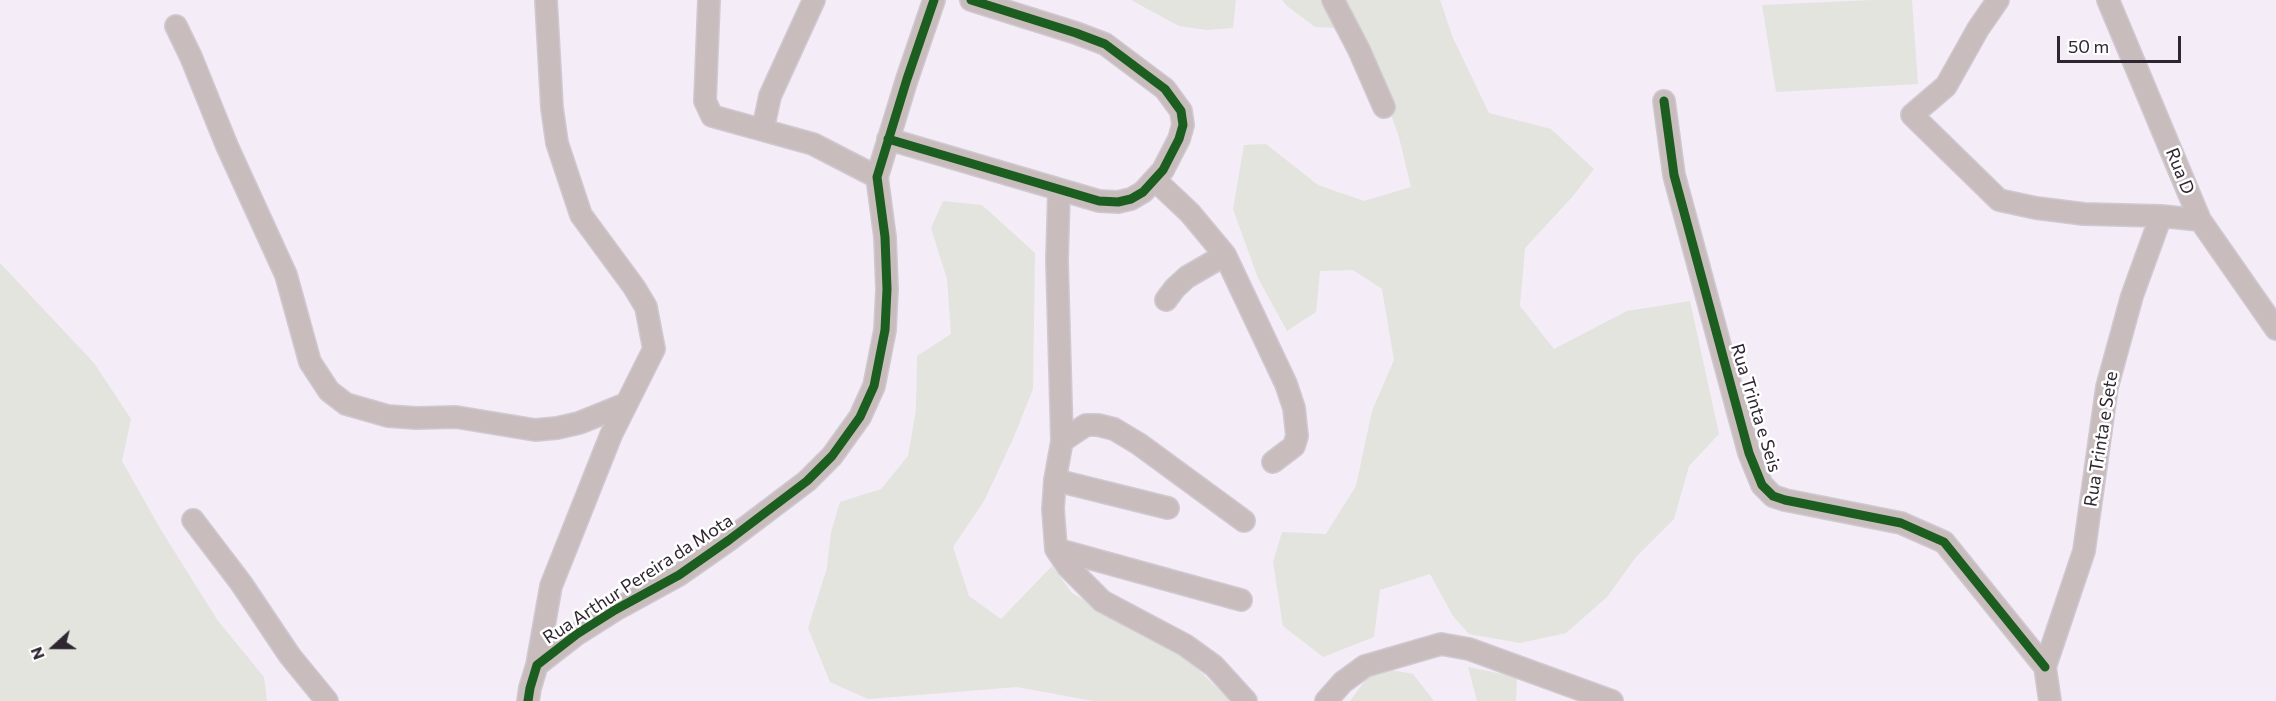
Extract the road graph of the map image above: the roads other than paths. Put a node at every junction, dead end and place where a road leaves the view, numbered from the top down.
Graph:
1 (546, 0) edge
2 (709, 0) edge
3 (814, 0) edge
4 (934, 0) edge
5 (971, 0) edge
6 (1333, 0) edge
7 (1998, 0) edge
8 (2108, 0) edge
9 (176, 26) dead end
10 (1664, 101) dead end
11 (1384, 107) dead end
12 (763, 129) junction
13 (888, 139) junction
14 (877, 177) junction
15 (1155, 180) junction
16 (1059, 189) junction
17 (2161, 216) junction
18 (2200, 220) junction
19 (1224, 255) junction
20 (1166, 300) dead end
21 (2276, 329) edge
22 (627, 404) junction
23 (1062, 441) junction
24 (1273, 462) dead end
25 (1055, 480) junction
26 (1168, 508) dead end
27 (193, 520) dead end
28 (1244, 521) dead end
29 (1056, 549) junction
30 (1241, 600) dead end
31 (537, 665) junction
32 (2045, 667) junction
33 (327, 701) edge
34 (528, 701) edge
35 (1246, 701) edge
36 (1326, 701) edge
37 (1612, 701) edge
38 (2050, 701) edge

1 - 22 street
2 - 12 street
3 - 12 street
4 - 13 street, Rua Arthur Pereira da Mota
5 - 15 street
6 - 11 street
7 - 17 street
8 - 18 street, Rua D
9 - 22 street
10 - 32 street, Rua Trinta e Seis
12 - 14 street
13 - 14 street, Rua Arthur Pereira da Mota
13 - 16 street
14 - 31 street, Rua Arthur Pereira da Mota
15 - 16 street
15 - 19 street
16 - 23 street
17 - 18 street
17 - 32 street, Rua Trinta e Sete
18 - 21 street, Rua D
19 - 20 street
19 - 24 street
22 - 31 street
23 - 25 street
23 - 28 street
25 - 26 street
25 - 29 street
27 - 33 street
29 - 30 street
29 - 35 street
31 - 34 street, Rua Arthur Pereira da Mota
32 - 38 street, Rua Trinta e Sete
36 - 37 street

